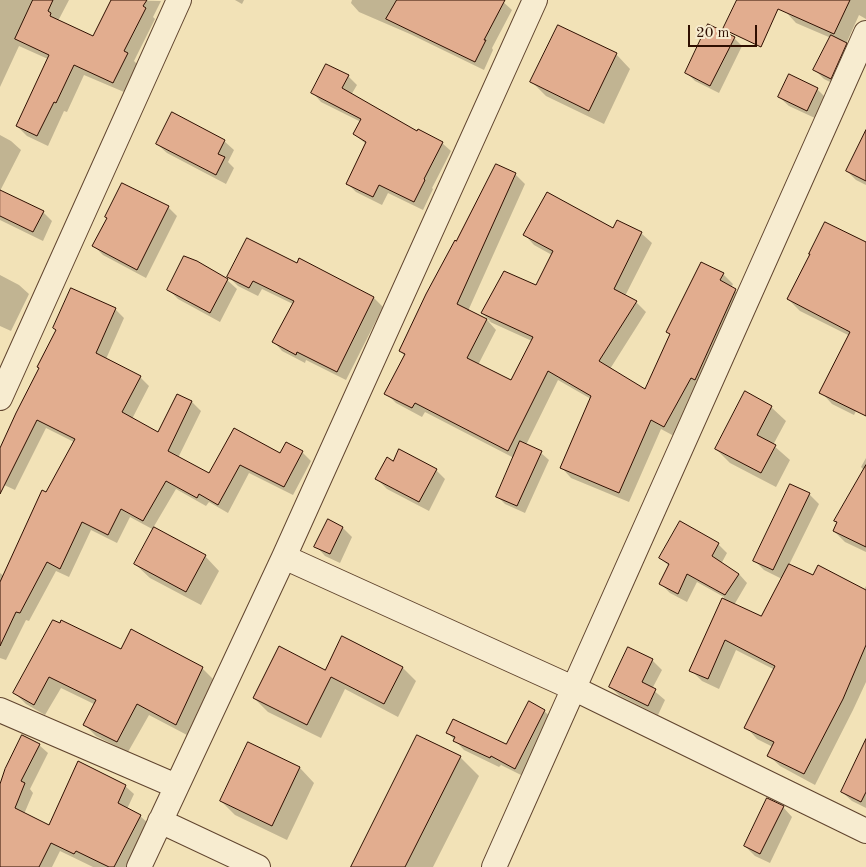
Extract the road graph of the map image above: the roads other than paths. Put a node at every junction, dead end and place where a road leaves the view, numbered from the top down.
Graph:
1 (179, 0) edge
2 (535, 0) edge
3 (866, 33) edge
4 (0, 398) edge
5 (284, 557) junction
6 (573, 688) junction
7 (0, 710) edge
8 (176, 786) junction
9 (160, 821) junction
10 (866, 831) edge
11 (139, 867) edge
12 (258, 867) edge
13 (494, 867) edge

1 - 4 street
2 - 5 street
3 - 6 street
5 - 6 street
5 - 8 street
6 - 10 street
6 - 13 street
7 - 8 street
8 - 9 street
9 - 11 street
9 - 12 street

